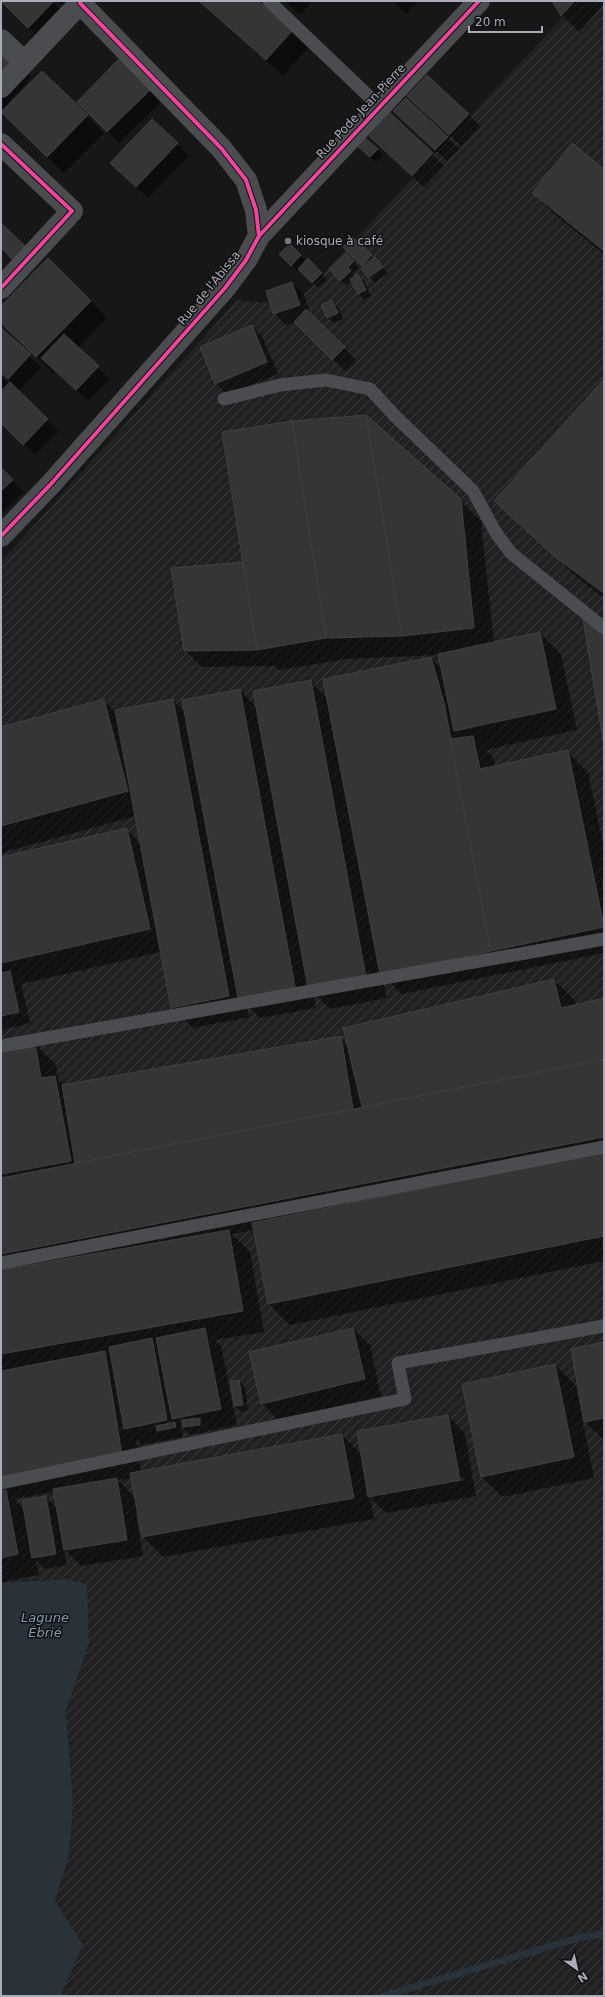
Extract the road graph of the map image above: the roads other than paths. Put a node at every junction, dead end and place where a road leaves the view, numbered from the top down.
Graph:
1 (269, 1) edge
2 (479, 1) edge
3 (81, 2) edge
4 (1, 40) edge
5 (24, 62) junction
6 (1, 87) edge
7 (380, 107) junction
8 (1, 144) edge
9 (259, 236) junction
10 (1, 288) edge
11 (224, 399) dead end
12 (1, 536) edge
13 (604, 628) edge
14 (604, 939) edge
15 (1, 1046) edge
16 (604, 1147) edge
17 (1, 1263) edge
18 (604, 1326) edge
19 (1, 1483) edge

1 - 7 lane
2 - 7 street, Rue Pode Jean-Pierre
3 - 5 street
3 - 9 street
4 - 5 street
5 - 6 street
7 - 9 street, Rue Pode Jean-Pierre
8 - 10 street
9 - 12 street, Rue de l'Abissa
11 - 13 lane
14 - 15 lane
16 - 17 lane
18 - 19 lane

